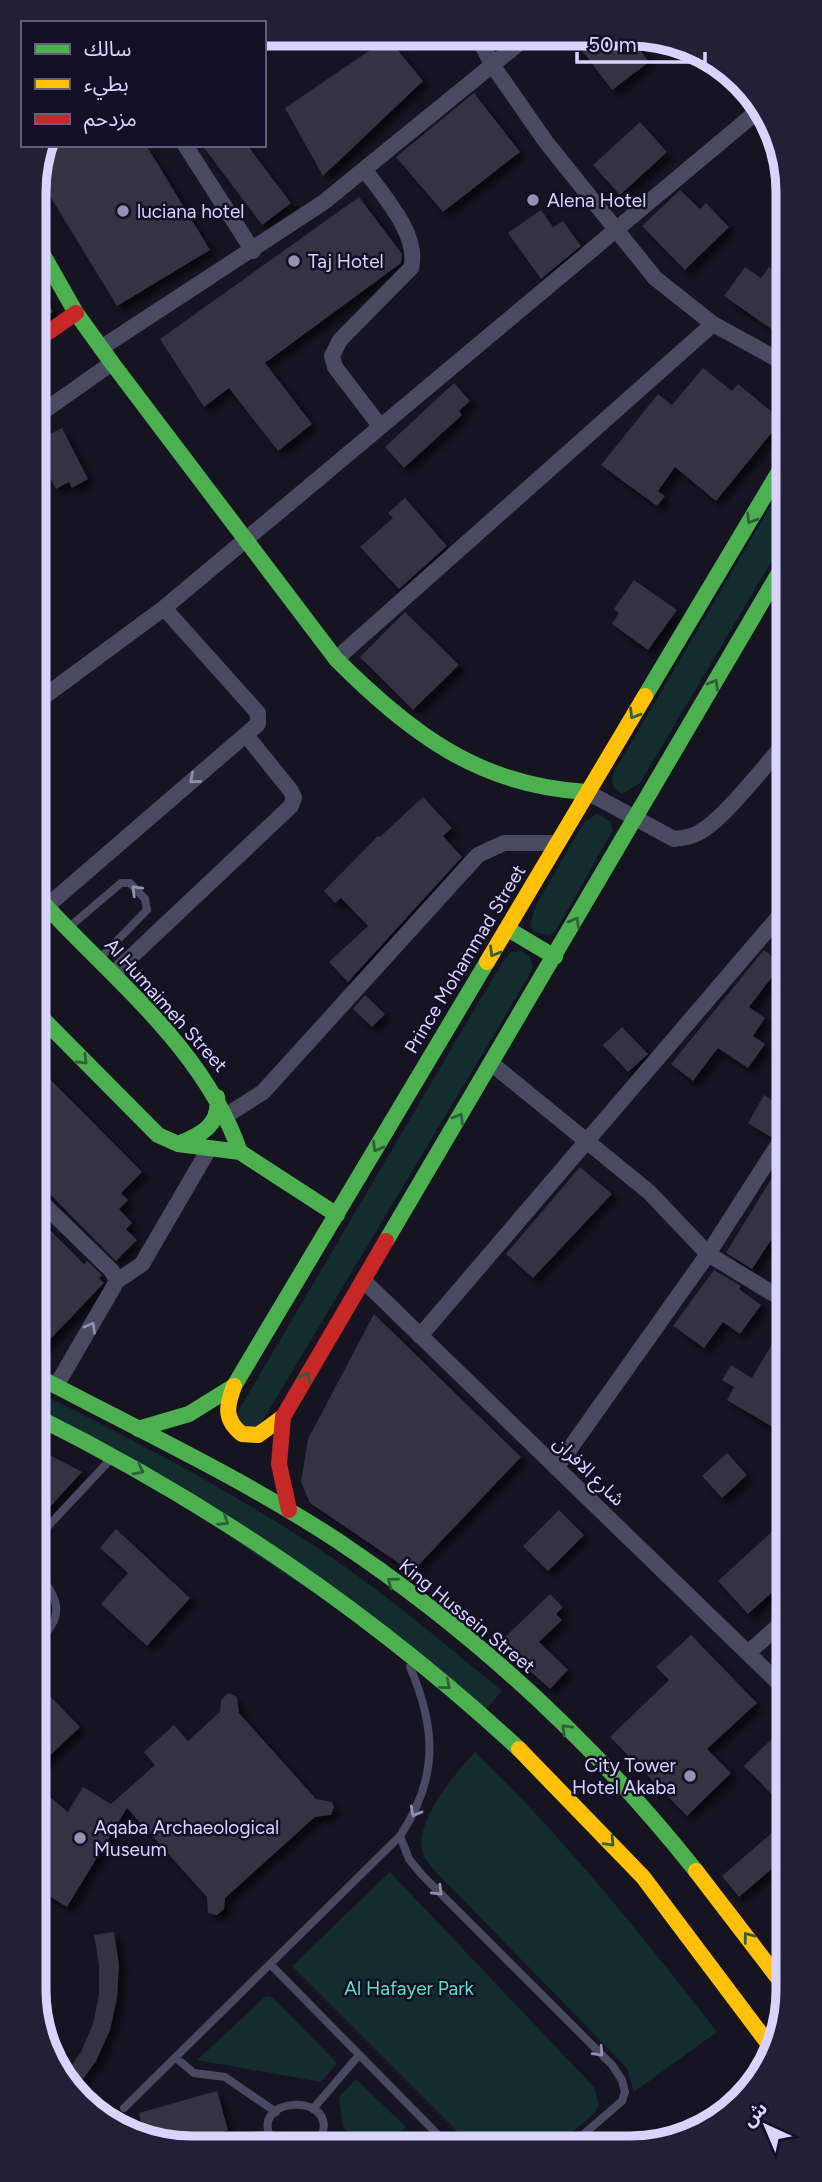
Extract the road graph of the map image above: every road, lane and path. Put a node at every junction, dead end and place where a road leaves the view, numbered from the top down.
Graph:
1 (483, 46) edge
2 (517, 46) edge
3 (493, 66) junction
4 (754, 114) edge
5 (186, 147) edge
6 (365, 170) junction
7 (616, 232) junction
8 (253, 251) junction
9 (46, 260) edge
10 (76, 313) junction
11 (713, 324) junction
12 (46, 334) edge
13 (101, 348) junction
14 (776, 359) edge
15 (111, 363) junction
16 (46, 409) edge
17 (380, 426) junction
18 (776, 477) edge
19 (245, 537) junction
20 (776, 578) edge
21 (164, 608) junction
22 (336, 659) junction
23 (46, 695) edge
24 (246, 734) junction
25 (776, 752) edge
26 (587, 792) junction
27 (635, 819) junction
28 (557, 843) junction
29 (47, 906) joint
30 (776, 920) edge
31 (508, 929) junction
32 (67, 930) junction
33 (555, 957) junction
34 (99, 960) junction
35 (114, 973) junction
36 (46, 1022) edge
37 (492, 1064) junction
38 (216, 1095) junction
39 (228, 1115) junction
40 (588, 1139) junction
41 (178, 1144) junction
42 (776, 1148) edge
43 (209, 1149) junction
44 (240, 1152) junction
45 (46, 1207) edge
46 (337, 1215) junction
47 (708, 1254) junction
48 (363, 1280) junction
49 (117, 1281) junction
50 (776, 1295) edge
51 (420, 1336) junction
52 (46, 1381) edge
53 (56, 1386) junction
54 (234, 1387) junction
55 (283, 1418) junction
56 (46, 1421) edge
57 (138, 1429) junction
58 (113, 1456) junction
59 (556, 1468) junction
60 (289, 1510) junction
61 (46, 1528) edge
62 (46, 1586) edge
63 (776, 1628) edge
64 (46, 1632) edge
65 (401, 1648) junction
66 (748, 1653) junction
67 (776, 1680) edge
68 (520, 1686) junction
69 (490, 1722) junction
70 (400, 1836) junction
71 (270, 1964) junction
72 (776, 1972) edge
73 (767, 2042) edge
74 (359, 2055) junction
75 (176, 2057) junction
76 (124, 2108) dead end
77 (313, 2109) junction
78 (275, 2112) junction
79 (270, 2134) joint
80 (252, 2136) edge
81 (321, 2136) edge
82 (439, 2136) edge
83 (582, 2136) edge

1 - 3 street
2 - 3 street
3 - 6 street
3 - 7 street
4 - 7 street
5 - 8 street
6 - 8 street
6 - 17 street
7 - 11 street
7 - 17 street
8 - 13 street
9 - 10 main road
10 - 12 main road
10 - 13 main road
11 - 14 street
11 - 22 street
13 - 15 main road
15 - 16 street
15 - 19 main road
17 - 19 street
18 -> 26 main road, Prince Mohammad Street
19 - 21 street
19 - 22 main road
27 -> 20 main road
21 - 23 street
21 - 24 street
22 - 26 main road
24 -> 29 street
24 - 35 street
25 - 27 street
26 - 27 street
26 - 28 main road, Prince Mohammad Street
33 -> 27 main road
28 - 31 main road, Prince Mohammad Street
28 - 39 street
29 - 32 main road, Al Humaimeh Street
30 - 40 street
31 - 33 main road
31 -> 46 main road, Prince Mohammad Street
32 - 34 main road, Al Humaimeh Street
34 -> 32 lane
33 - 37 main road
34 - 35 main road, Al Humaimeh Street
35 - 38 main road, Al Humaimeh Street
36 -> 41 main road
37 - 40 street
48 -> 37 main road
38 - 39 main road, Al Humaimeh Street
38 - 41 main road
39 - 44 main road, Al Humaimeh Street
40 - 47 street
40 - 51 street
41 - 43 main road
42 - 47 street
43 - 44 main road
43 - 49 street
44 - 46 main road
45 - 49 street
46 - 54 main road, Prince Mohammad Street
47 - 50 street
47 - 59 street
48 - 51 street, شارع الافران
55 -> 48 main road
53 -> 49 street
51 - 59 street, شارع الافران
52 - 53 main road, King Hussein Street
53 - 57 main road, King Hussein Street
54 - 55 main road
54 - 57 main road, Prince Mohammad Street
55 - 60 main road
56 - 58 main road
57 - 60 main road, King Hussein Street
58 - 61 lane
58 -> 65 main road
59 - 66 street, شارع الافران
68 -> 60 main road, King Hussein Street
62 - 64 lane
63 - 66 street
65 -> 69 main road
65 -> 70 lane
66 - 67 street, شارع الافران
68 - 69 main road
72 -> 68 main road, King Hussein Street
69 -> 73 main road
70 - 71 lane
70 -> 83 lane
71 - 74 lane
71 - 75 lane
74 - 77 lane
74 - 82 lane
75 - 76 lane
75 - 78 lane
77 - 78 lane
77 - 81 lane
78 - 79 lane
79 - 80 lane

